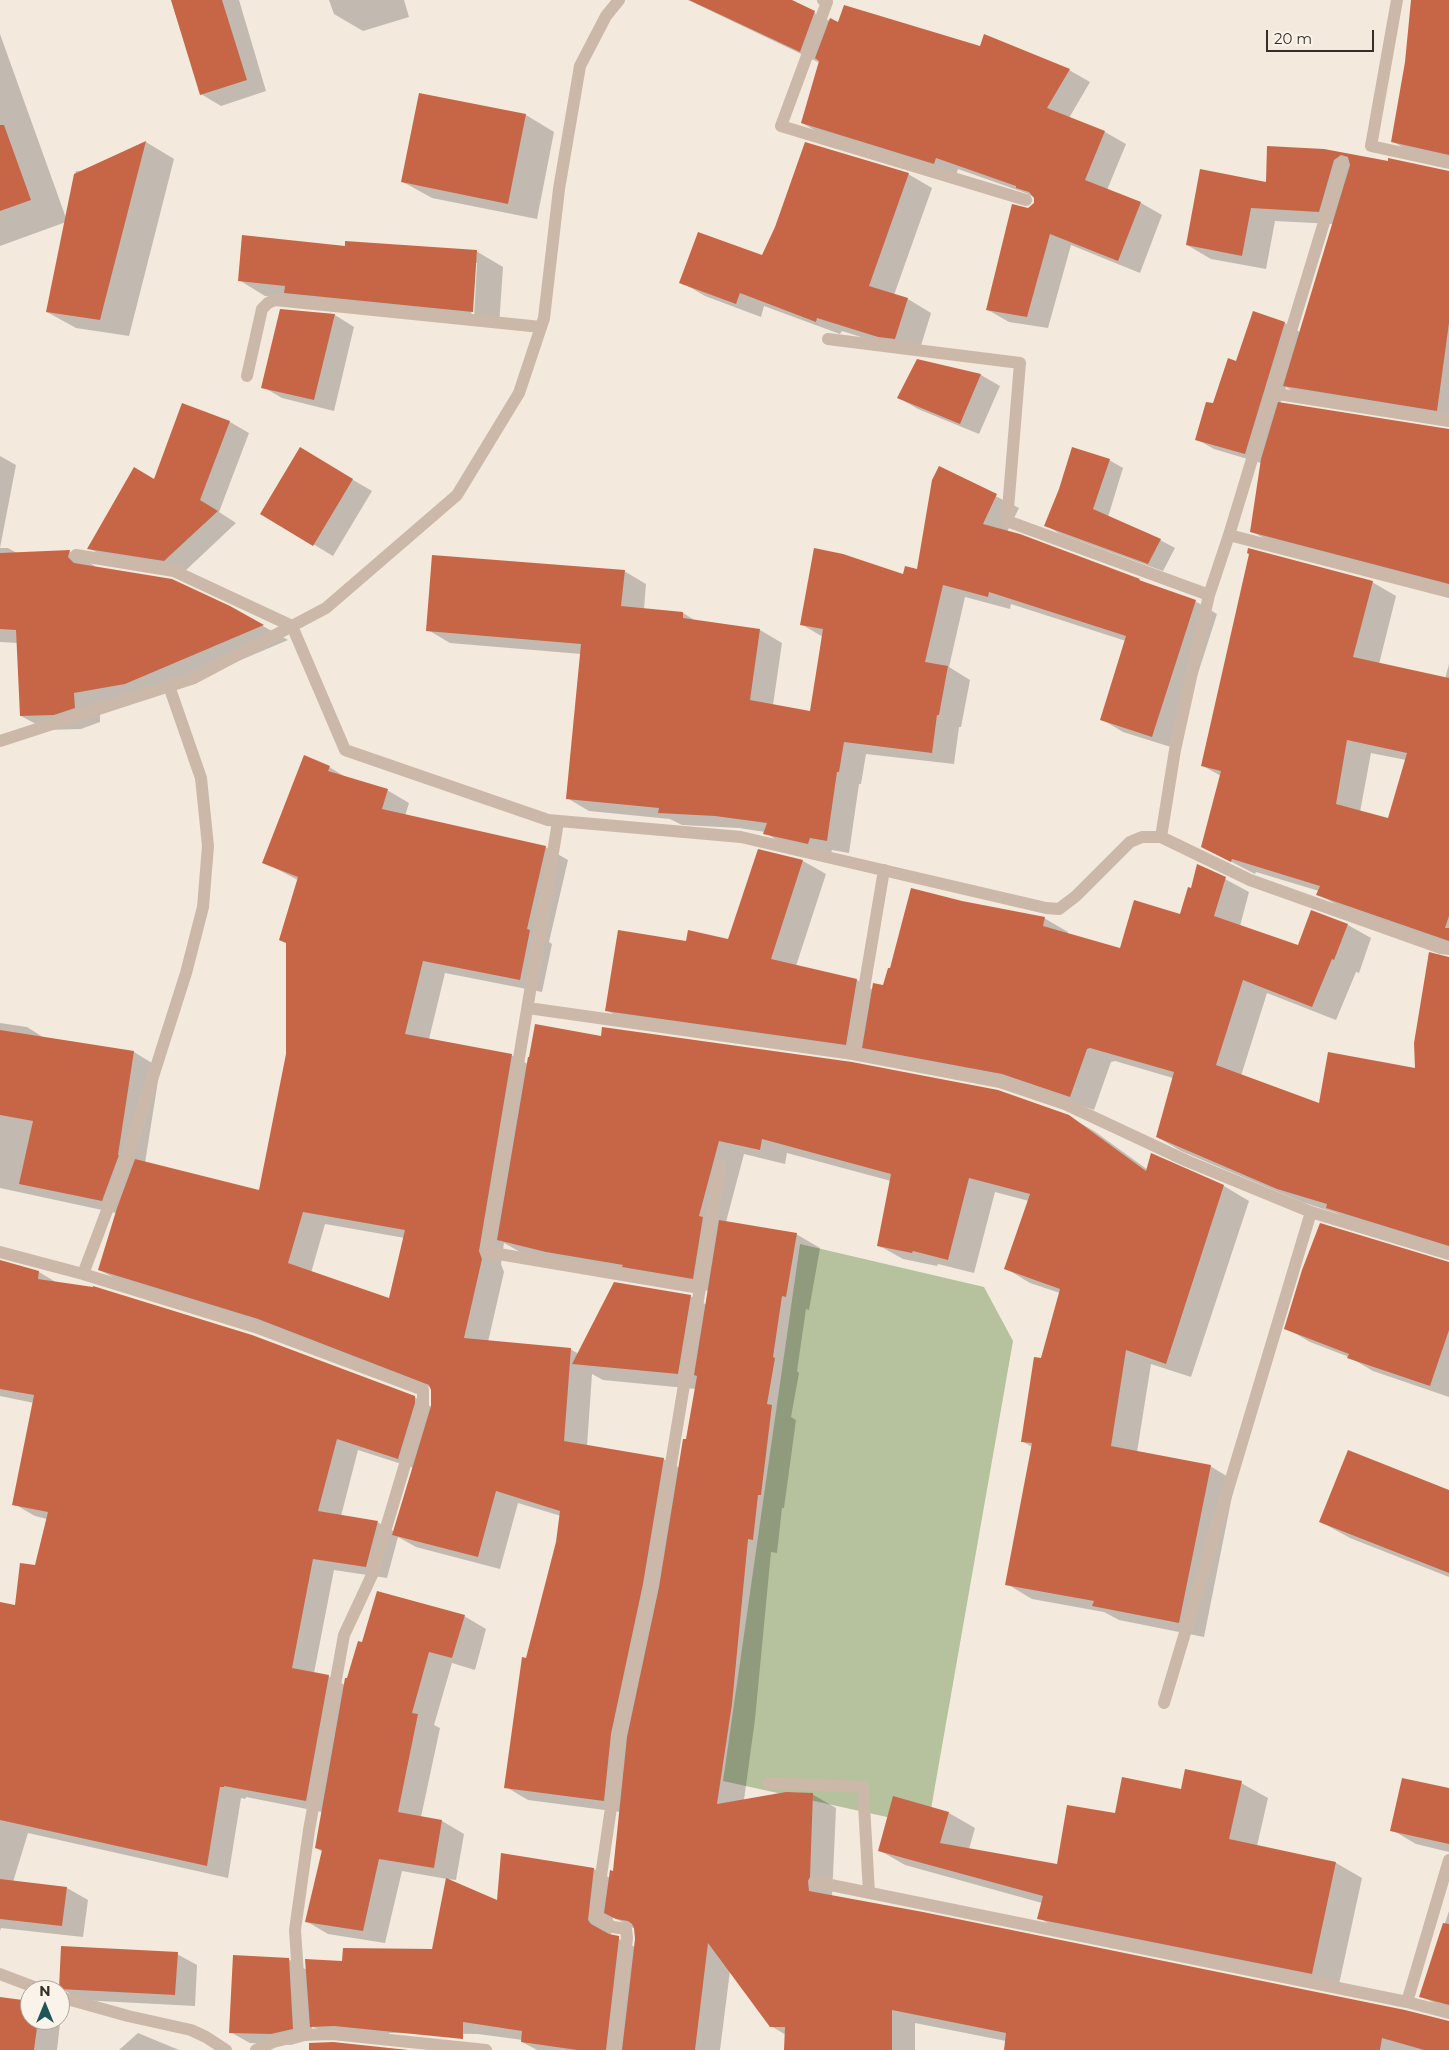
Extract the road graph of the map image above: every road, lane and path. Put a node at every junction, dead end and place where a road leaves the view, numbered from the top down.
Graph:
1 (620, 0) edge
2 (823, 0) edge
3 (1397, 0) edge
4 (1342, 162) dead end
5 (1449, 163) edge
6 (1026, 200) dead end
7 (541, 327) junction
8 (828, 339) dead end
9 (248, 376) dead end
10 (1272, 393) junction
11 (1449, 421) edge
12 (1229, 535) junction
13 (76, 555) dead end
14 (1449, 592) edge
15 (1209, 595) junction
16 (292, 626) junction
17 (169, 686) junction
18 (0, 741) edge
19 (558, 822) junction
20 (1160, 837) junction
21 (884, 870) junction
22 (1449, 948) edge
23 (528, 1008) junction
24 (853, 1054) junction
25 (720, 1166) dead end
26 (1311, 1212) junction
27 (0, 1252) edge
28 (1449, 1254) edge
29 (83, 1274) junction
30 (700, 1288) junction
31 (1164, 1703) dead end
32 (768, 1783) dead end
33 (1449, 1860) edge
34 (816, 1882) dead end
35 (869, 1893) junction
36 (0, 1974) edge
37 (20, 1982) edge
38 (70, 2000) edge
39 (1408, 2002) junction
40 (1449, 2013) edge
41 (302, 2035) junction
42 (226, 2050) edge
43 (256, 2050) edge
44 (486, 2050) edge
45 (614, 2050) edge

1 - 7 street
2 - 6 street
3 - 5 street
4 - 10 street
7 - 9 street
7 - 16 street
8 - 15 street
10 - 11 street
10 - 12 street
12 - 14 street
12 - 15 street
13 - 16 street
15 - 20 street
16 - 17 street
16 - 19 street
17 - 18 street
17 - 29 street
19 - 21 street
19 - 23 street
20 - 21 street
20 - 22 street
21 - 24 street
23 - 24 street
23 - 30 street
24 - 26 street
25 - 30 street
26 - 28 street
26 - 31 street
27 - 29 street
29 - 41 street
30 - 45 street
32 - 35 street
33 - 39 street
34 - 35 street
35 - 39 street
36 - 37 street
38 - 42 street
39 - 40 street
41 - 43 street
41 - 44 street

